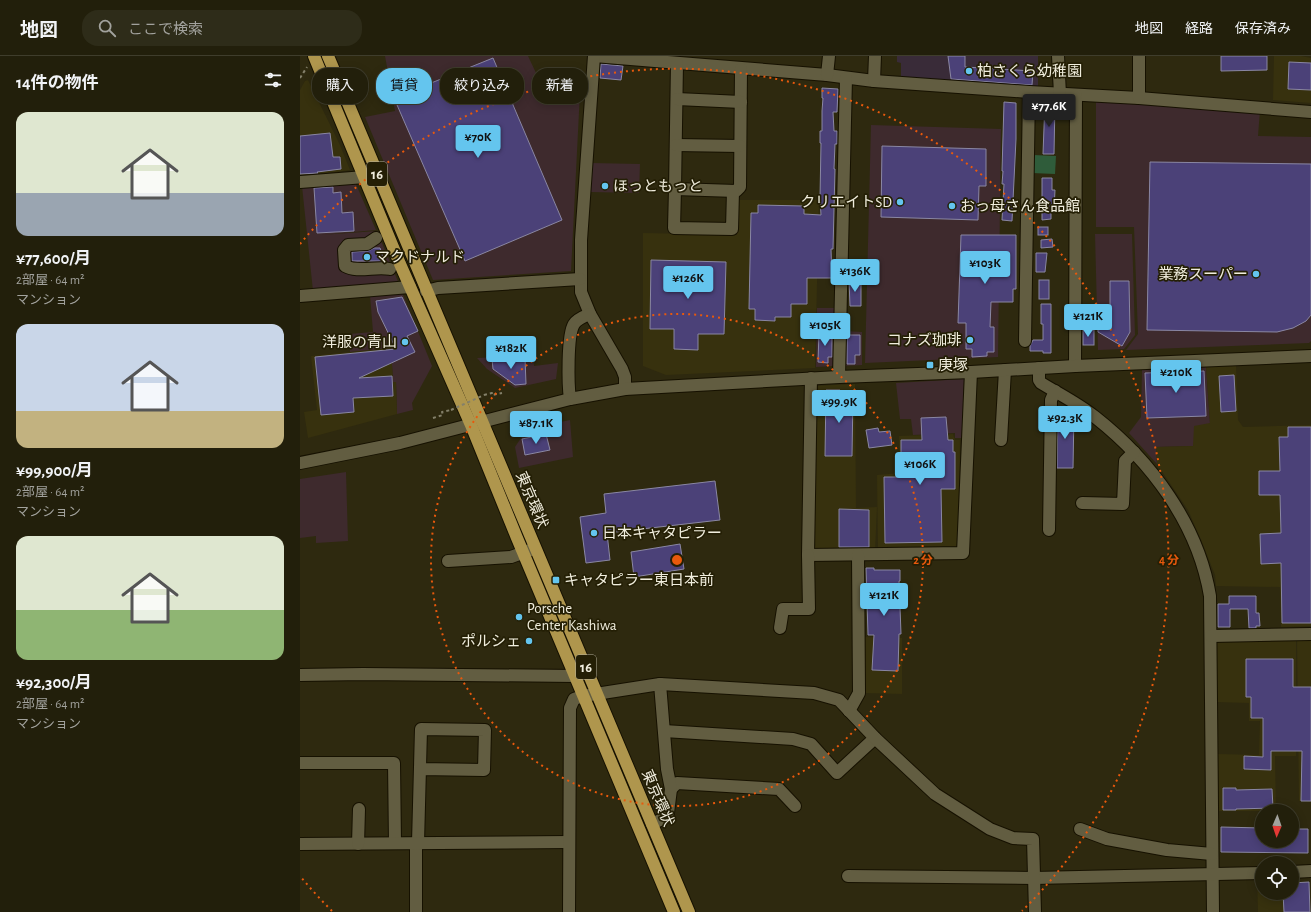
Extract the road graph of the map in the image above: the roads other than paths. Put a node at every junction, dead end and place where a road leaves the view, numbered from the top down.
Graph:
1 (314, 56) edge
2 (328, 56) edge
3 (594, 56) edge
4 (829, 56) edge
5 (875, 56) edge
6 (1058, 56) edge
7 (1139, 56) edge
8 (656, 59) edge
9 (677, 63) junction
10 (742, 69) junction
11 (827, 76) junction
12 (846, 78) junction
13 (874, 81) junction
14 (1029, 92) junction
15 (1082, 93) junction
16 (1060, 94) junction
17 (1140, 98) junction
18 (677, 99) junction
19 (741, 102) junction
20 (1311, 112) edge
21 (676, 145) junction
22 (740, 146) junction
23 (364, 177) junction
24 (300, 182) edge
25 (675, 189) junction
26 (734, 191) junction
27 (376, 238) dead end
28 (390, 269) dead end
29 (580, 279) junction
30 (410, 287) junction
31 (426, 291) junction
32 (300, 296) edge
33 (590, 314) junction
34 (1025, 341) dead end
35 (1311, 356) edge
36 (1075, 366) junction
37 (1039, 368) junction
38 (1005, 370) junction
39 (971, 372) junction
40 (839, 377) junction
41 (811, 378) junction
42 (625, 389) junction
43 (1055, 391) junction
44 (570, 399) junction
45 (476, 423) junction
46 (1001, 440) dead end
47 (1134, 452) junction
48 (300, 463) edge
49 (1082, 503) dead end
50 (1049, 530) dead end
51 (535, 548) junction
52 (523, 553) junction
53 (808, 555) junction
54 (858, 555) junction
55 (448, 561) dead end
56 (780, 628) dead end
57 (1311, 634) edge
58 (1210, 636) junction
59 (300, 675) edge
60 (575, 676) junction
61 (660, 684) junction
62 (597, 693) junction
63 (583, 696) junction
64 (849, 711) junction
65 (664, 731) junction
66 (875, 738) junction
67 (300, 763) edge
68 (420, 769) junction
69 (671, 789) junction
70 (795, 806) dead end
71 (359, 809) dead end
72 (652, 824) junction
73 (1080, 829) dead end
74 (569, 842) junction
75 (395, 843) junction
76 (417, 843) junction
77 (300, 844) edge
78 (358, 844) junction
79 (1212, 854) junction
80 (1299, 872) edge
81 (1311, 872) edge
82 (1255, 873) edge
83 (1212, 874) junction
84 (848, 876) dead end
85 (1034, 878) junction
86 (416, 912) edge
87 (569, 912) edge
88 (674, 912) edge
89 (689, 912) edge
90 (1035, 912) edge
91 (1213, 912) edge

1 - 23 highway, 東京環状 / 16
2 - 31 highway, 東京環状 / 16
3 - 8 street
3 - 29 street
4 - 11 street
5 - 13 street
6 - 16 street
7 - 17 street
8 - 9 street
9 - 10 street
9 - 18 street
10 - 11 street
10 - 19 street
11 - 12 street
12 - 13 street
12 - 40 street
13 - 14 street
14 - 16 street
14 - 34 street
15 - 16 street
15 - 17 street
15 - 36 street
17 - 20 street
18 - 19 street
18 - 21 street
19 - 22 street
21 - 22 street
21 - 25 street
22 - 26 street
23 - 24 street
23 - 30 highway, 東京環状 / 16
25 - 26 street
25 - 26 street
27 - 28 street
29 - 31 street
29 - 33 street
30 - 32 street
30 - 45 highway, 東京環状 / 16
31 - 45 highway, 東京環状 / 16
33 - 42 street
33 - 44 street
35 - 36 street
36 - 37 street
37 - 38 street
37 - 43 street
38 - 39 street
38 - 46 street
39 - 40 street
39 - 54 street
40 - 41 street
41 - 42 street
41 - 53 street
42 - 44 street
43 - 47 street
43 - 50 street
44 - 45 street
45 - 48 street
45 - 51 highway, 東京環状 / 16
45 - 52 highway, 東京環状 / 16
47 - 49 street
47 - 58 street
51 - 52 street
51 - 62 highway, 東京環状 / 16
52 - 55 street
52 - 60 highway, 東京環状 / 16
53 - 54 street
53 - 56 street
54 - 64 street
57 - 58 street
58 - 79 street
59 - 60 street
60 - 63 highway, 東京環状 / 16
61 - 62 street
61 - 64 street
61 - 65 street
62 - 63 street
62 - 72 highway, 東京環状 / 16
63 - 74 street
63 - 88 highway, 東京環状 / 16
64 - 66 street
65 - 66 street
65 - 69 street
66 - 85 street
67 - 75 street
68 - 68 street
68 - 76 street
69 - 70 street
69 - 72 street
71 - 78 street
72 - 89 highway, 東京環状 / 16
73 - 79 street
74 - 76 street
74 - 87 street
75 - 76 street
75 - 78 street
76 - 86 street
77 - 78 street
79 - 83 street
80 - 81 street
82 - 83 street
83 - 85 street
83 - 91 street
84 - 85 street
85 - 90 street

